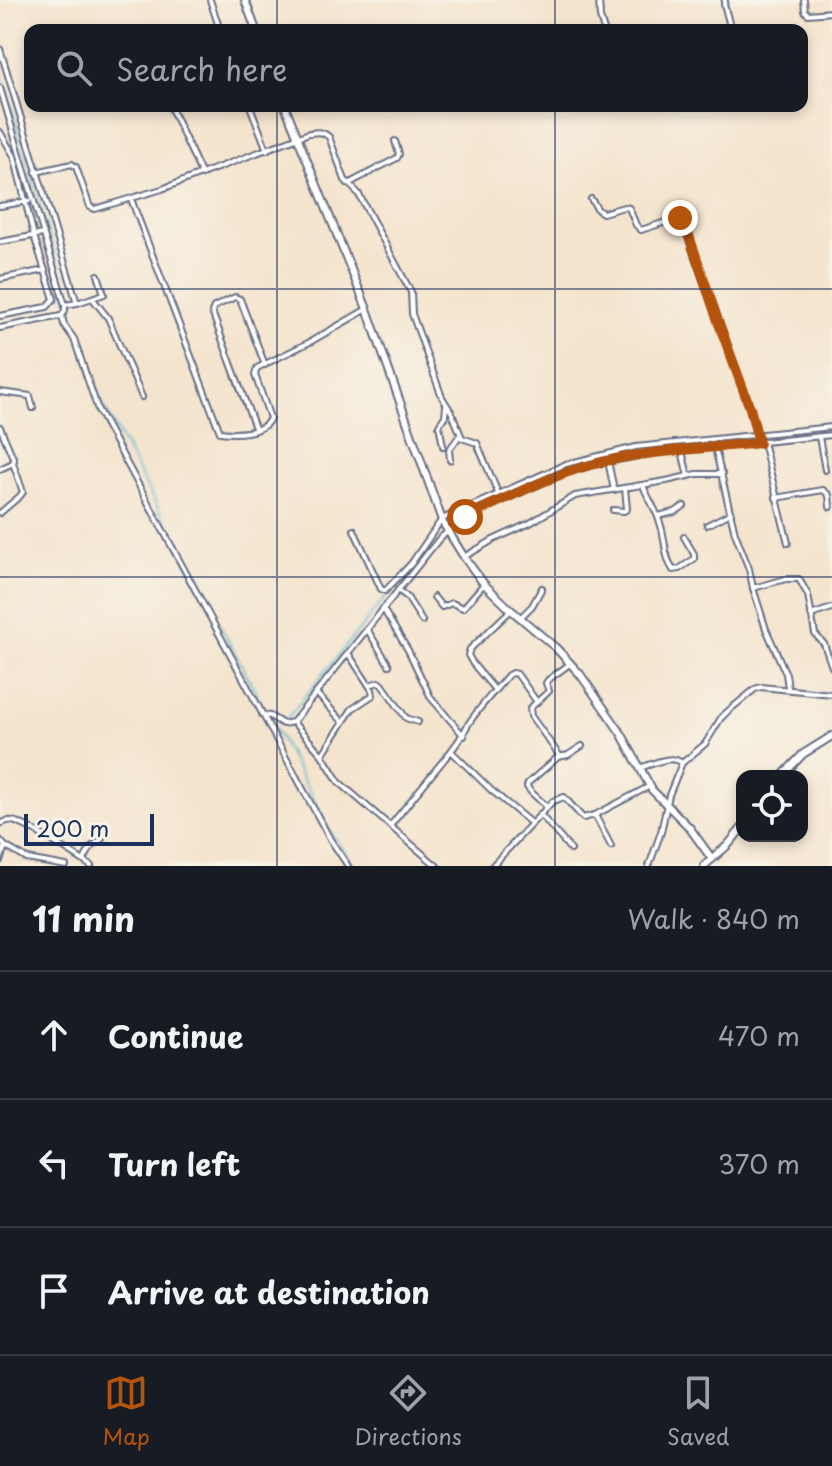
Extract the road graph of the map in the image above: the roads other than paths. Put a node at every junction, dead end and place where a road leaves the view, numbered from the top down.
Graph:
1 (210, 0) edge
2 (245, 0) edge
3 (599, 0) edge
4 (725, 0) edge
5 (804, 0) edge
6 (832, 12) edge
7 (218, 24) edge
8 (254, 24) edge
9 (602, 24) edge
10 (729, 24) edge
11 (0, 49) edge
12 (0, 88) edge
13 (173, 112) edge
14 (252, 112) edge
15 (287, 112) edge
16 (0, 132) edge
17 (297, 137) junction
18 (395, 141) dead end
19 (267, 150) junction
20 (36, 172) junction
21 (202, 175) junction
22 (348, 184) junction
23 (131, 199) junction
24 (591, 199) dead end
25 (30, 201) junction
26 (0, 206) edge
27 (43, 234) junction
28 (34, 236) junction
29 (0, 242) edge
30 (45, 270) junction
31 (98, 275) dead end
32 (0, 279) edge
33 (93, 299) junction
34 (71, 304) junction
35 (367, 309) junction
36 (0, 316) edge
37 (62, 316) junction
38 (0, 328) edge
39 (265, 365) junction
40 (0, 392) edge
41 (142, 397) dead end
42 (446, 403) junction
43 (33, 408) dead end
44 (0, 427) edge
45 (832, 427) edge
46 (256, 429) junction
47 (460, 435) junction
48 (832, 435) edge
49 (819, 437) junction
50 (759, 440) junction
51 (443, 446) dead end
52 (715, 448) junction
53 (642, 451) junction
54 (682, 451) junction
55 (450, 460) dead end
56 (608, 461) junction
57 (13, 463) junction
58 (0, 469) edge
59 (825, 470) dead end
60 (722, 474) junction
61 (688, 476) junction
62 (643, 485) junction
63 (625, 488) junction
64 (614, 490) junction
65 (498, 493) junction
66 (776, 498) junction
67 (684, 506) dead end
68 (830, 507) dead end
69 (613, 510) dead end
70 (0, 513) edge
71 (731, 513) junction
72 (658, 516) junction
73 (707, 525) dead end
74 (445, 526) junction
75 (354, 530) dead end
76 (684, 537) dead end
77 (788, 543) dead end
78 (464, 557) junction
79 (484, 584) junction
80 (542, 588) dead end
81 (753, 588) junction
82 (398, 590) junction
83 (434, 597) dead end
84 (832, 608) edge
85 (383, 609) junction
86 (511, 610) junction
87 (811, 615) junction
88 (520, 618) junction
89 (422, 621) dead end
90 (367, 629) junction
91 (348, 653) junction
92 (571, 663) junction
93 (389, 665) dead end
94 (832, 667) edge
95 (369, 685) junction
96 (788, 688) junction
97 (495, 690) junction
98 (316, 693) junction
99 (832, 694) edge
100 (537, 702) junction
101 (262, 715) junction
102 (293, 722) junction
103 (343, 722) junction
104 (418, 722) dead end
105 (464, 736) junction
106 (832, 736) edge
107 (582, 746) dead end
108 (451, 751) junction
109 (322, 755) junction
110 (560, 756) junction
111 (682, 763) junction
112 (640, 768) junction
113 (788, 770) edge
114 (650, 786) junction
115 (666, 805) junction
116 (546, 806) junction
117 (540, 814) junction
118 (595, 815) junction
119 (531, 823) junction
120 (0, 824) edge
121 (390, 826) junction
122 (736, 835) edge
123 (102, 839) dead end
124 (0, 840) edge
125 (5, 846) junction
126 (611, 846) dead end
127 (571, 850) dead end
128 (712, 859) junction
129 (0, 861) edge
130 (87, 864) edge
131 (66, 866) edge
132 (348, 866) edge
133 (437, 866) edge
134 (492, 866) edge
135 (649, 866) edge
136 (704, 866) edge

1 - 7 street
2 - 8 street
3 - 9 street
4 - 10 street
5 - 6 street
11 - 20 street
12 - 25 street
13 - 21 street
14 - 19 street
15 - 17 street
16 - 25 street
17 - 19 street
17 - 22 street
17 - 35 street
18 - 22 street
19 - 21 street
20 - 23 street
20 - 34 street
21 - 23 street
22 - 42 street
23 - 46 street
24 - 50 street
25 - 26 street
25 - 27 street
25 - 28 street
27 - 28 street
27 - 34 street
28 - 29 street
28 - 30 street
30 - 32 street
30 - 36 street
31 - 33 street
33 - 34 street
33 - 41 street
34 - 37 street
35 - 39 street
35 - 74 street
37 - 38 street
37 - 101 street
39 - 46 street
39 - 46 street
40 - 43 street
42 - 47 street
42 - 51 street
44 - 57 street
45 - 50 street
47 - 55 street
47 - 65 street
48 - 49 street
49 - 50 street
49 - 59 street
50 - 52 street
50 - 53 street
50 - 66 street
52 - 54 street
52 - 60 street
53 - 54 street
53 - 56 street
53 - 65 street
54 - 61 street
56 - 64 street
56 - 74 street
57 - 58 street
57 - 70 street
60 - 61 street
60 - 71 street
61 - 62 street
62 - 63 street
62 - 72 street
63 - 64 street
63 - 69 street
64 - 78 street
65 - 74 street
66 - 68 street
66 - 77 street
67 - 72 street
71 - 73 street
71 - 81 street
72 - 76 street
74 - 75 street
74 - 78 street
74 - 82 street
78 - 79 street
79 - 83 street
79 - 86 street
80 - 88 street
81 - 87 street
81 - 96 street
82 - 85 street
82 - 89 street
84 - 87 street
85 - 90 street
85 - 105 street
86 - 88 street
86 - 97 street
87 - 94 street
88 - 92 street
90 - 91 street
90 - 93 street
91 - 95 street
91 - 98 street
92 - 100 street
92 - 112 street
95 - 103 street
95 - 104 street
96 - 99 street
96 - 111 street
97 - 100 street
97 - 105 street
98 - 102 street
98 - 103 street
100 - 110 street
101 - 102 street
101 - 132 street
102 - 109 street
103 - 109 street
105 - 108 street
106 - 113 street
107 - 110 street
108 - 119 street
108 - 121 street
109 - 121 street
110 - 116 street
111 - 112 street
111 - 115 street
112 - 114 street
114 - 115 street
114 - 118 street
115 - 128 street
115 - 135 street
116 - 117 street
116 - 118 street
117 - 119 street
117 - 127 street
118 - 126 street
119 - 134 street
120 - 130 street
121 - 133 street
122 - 128 street
123 - 130 street
124 - 125 street
125 - 129 street
125 - 131 street
128 - 136 street

